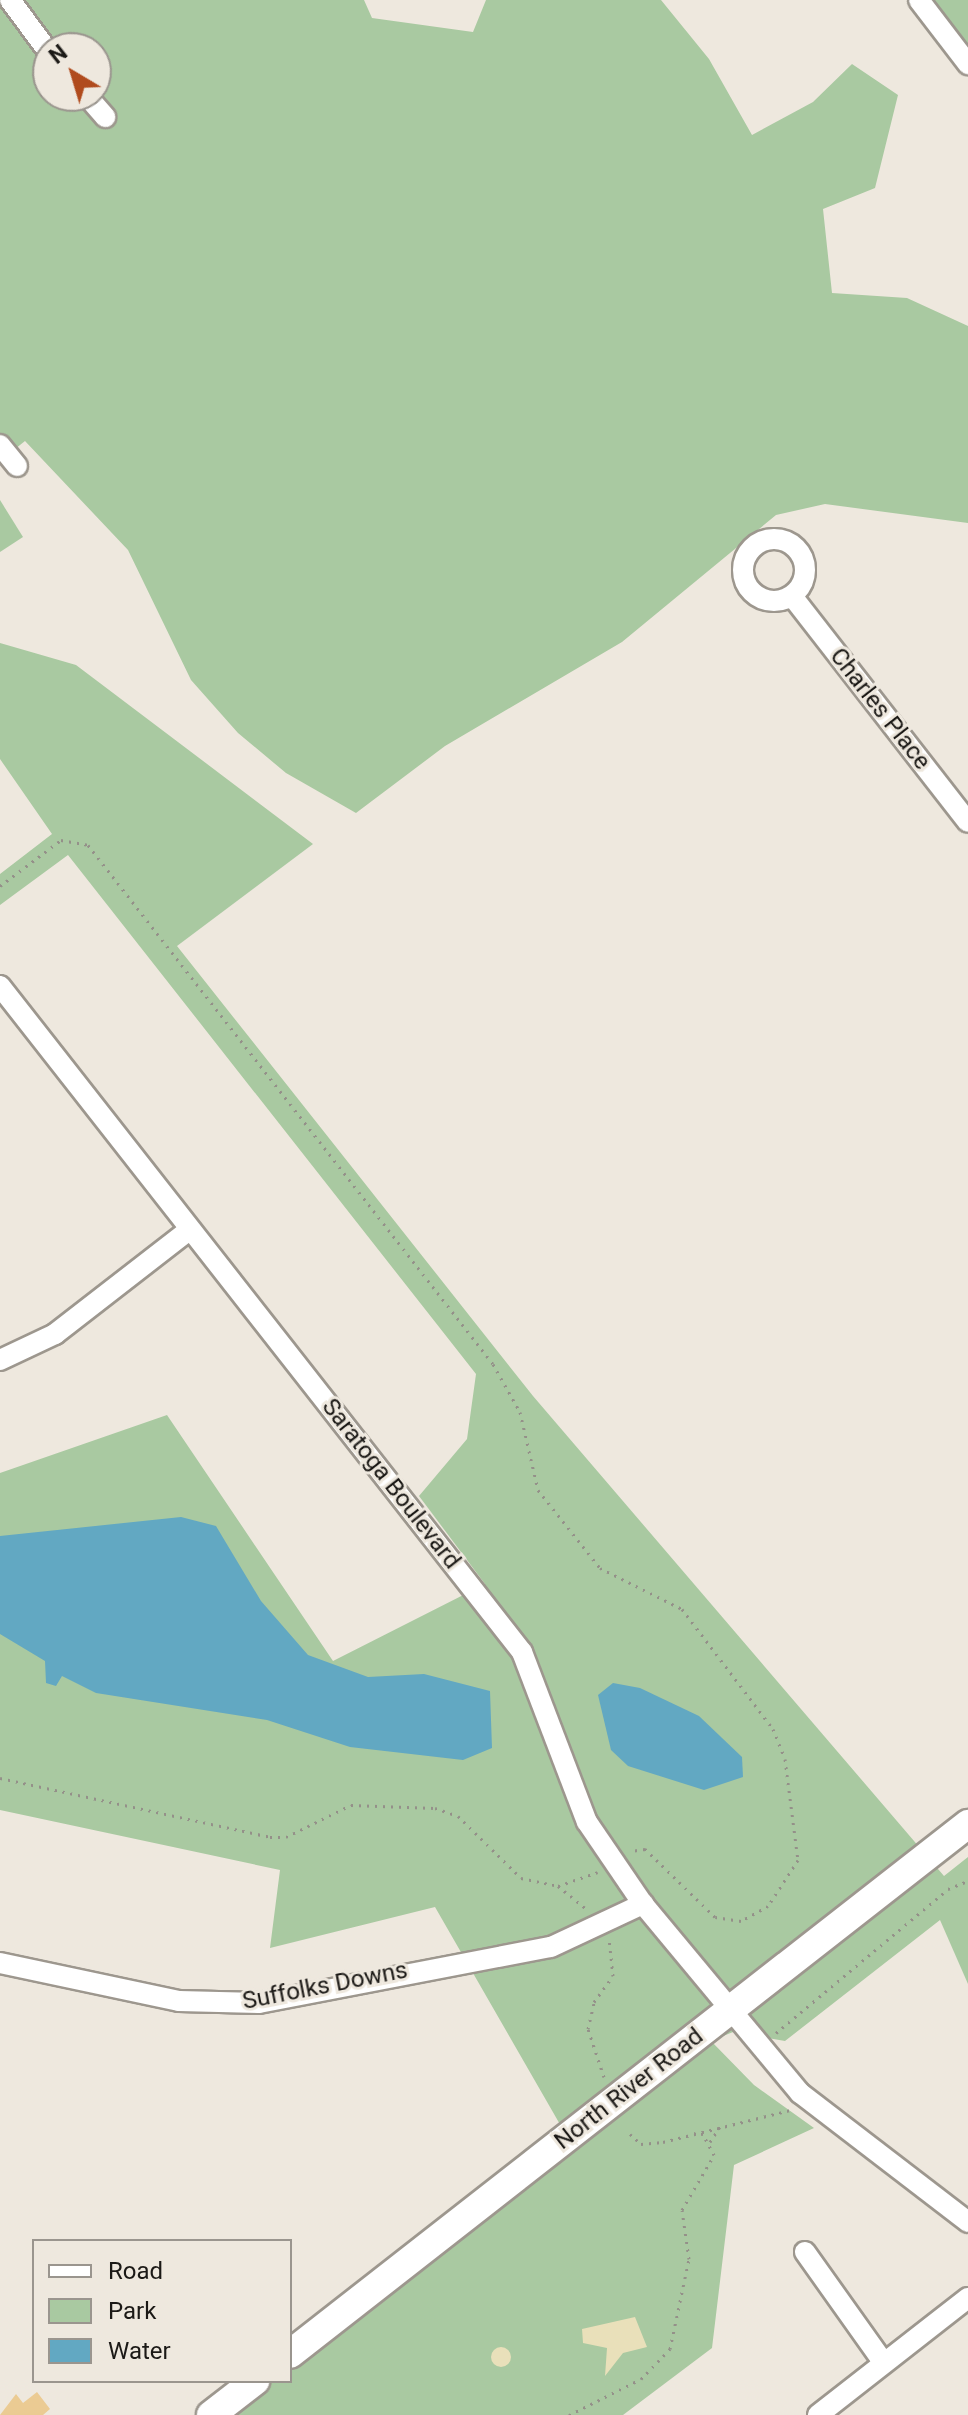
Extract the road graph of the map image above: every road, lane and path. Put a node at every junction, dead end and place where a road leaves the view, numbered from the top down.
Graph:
1 (10, 0) edge
2 (919, 0) edge
3 (34, 32) edge
4 (968, 64) edge
5 (101, 112) edge
6 (105, 117) dead end
7 (0, 445) edge
8 (17, 466) dead end
9 (792, 596) dead end
10 (968, 822) edge
11 (0, 886) edge
12 (0, 986) edge
13 (189, 1230) junction
14 (0, 1360) edge
15 (0, 1778) edge
16 (968, 1824) edge
17 (612, 1864) junction
18 (968, 1881) edge
19 (558, 1886) junction
20 (643, 1904) junction
21 (605, 1925) junction
22 (0, 1963) edge
23 (730, 2011) junction
24 (764, 2054) junction
25 (605, 2079) dead end
26 (806, 2098) junction
27 (723, 2123) junction
28 (694, 2133) junction
29 (630, 2134) dead end
30 (710, 2142) junction
31 (968, 2222) edge
32 (805, 2252) dead end
33 (968, 2298) edge
34 (292, 2352) edge
35 (884, 2363) junction
36 (252, 2383) edge
37 (211, 2415) edge
38 (569, 2415) edge
39 (818, 2415) edge

1 - 3 street
2 - 4 street
5 - 6 street
7 - 8 street
9 - 10 street, Charles Place
11 - 17 path
12 - 13 street, Saratoga Boulevard
13 - 14 street
13 - 17 street, Saratoga Boulevard
15 - 19 path
16 - 23 street, North River Road
17 - 19 path
17 - 20 street, Saratoga Boulevard
18 - 24 path
19 - 21 path
20 - 21 street, Suffolks Downs
20 - 23 street, Saratoga Boulevard
21 - 22 street, Suffolks Downs
21 - 25 path
23 - 24 street, Saratoga Boulevard
23 - 34 street, North River Road
24 - 26 street, Saratoga Boulevard
26 - 27 path
26 - 31 street, Saratoga Boulevard
27 - 28 path
27 - 30 path
28 - 29 path
28 - 30 path
30 - 38 path
32 - 35 street
33 - 35 street
35 - 39 street
36 - 37 street

